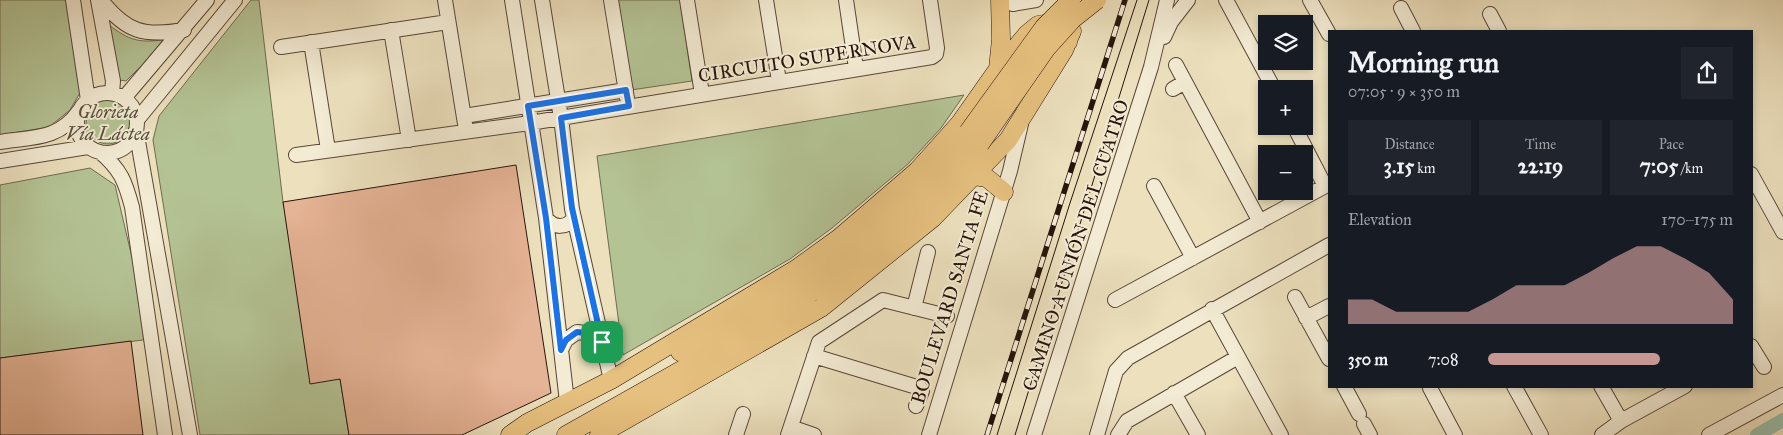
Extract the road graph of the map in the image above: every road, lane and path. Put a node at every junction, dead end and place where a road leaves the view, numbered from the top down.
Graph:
1 (73, 0) edge
2 (100, 0) edge
3 (208, 0) edge
4 (236, 0) edge
5 (445, 0) edge
6 (512, 0) edge
7 (542, 0) edge
8 (611, 0) edge
9 (687, 0) edge
10 (766, 0) edge
11 (846, 0) edge
12 (930, 0) edge
13 (1001, 0) edge
14 (1036, 0) edge
15 (1069, 0) edge
16 (1097, 0) edge
17 (1167, 0) edge
18 (1188, 0) edge
19 (1226, 0) edge
20 (1310, 0) edge
21 (1401, 8) dead end
22 (1490, 14) dead end
23 (448, 22) junction
24 (184, 30) junction
25 (390, 30) junction
26 (1412, 30) edge
27 (1498, 30) edge
28 (1328, 32) edge
29 (311, 42) junction
30 (1068, 42) junction
31 (281, 47) dead end
32 (1176, 65) dead end
33 (1151, 67) junction
34 (856, 68) junction
35 (998, 69) junction
36 (1269, 80) edge
37 (779, 81) junction
38 (626, 90) junction
39 (702, 94) junction
40 (118, 96) junction
41 (558, 101) junction
42 (83, 105) junction
43 (528, 106) junction
44 (629, 106) junction
45 (464, 116) junction
46 (1023, 117) junction
47 (561, 118) junction
48 (530, 123) junction
49 (136, 125) junction
50 (466, 132) junction
51 (1299, 135) edge
52 (974, 138) junction
53 (409, 140) junction
54 (1008, 140) junction
55 (0, 142) edge
56 (94, 150) junction
57 (328, 150) junction
58 (296, 155) dead end
59 (0, 161) edge
60 (1010, 171) junction
61 (974, 176) junction
62 (1753, 178) edge
63 (1327, 185) edge
64 (1154, 186) dead end
65 (1004, 192) junction
66 (546, 218) junction
67 (574, 218) junction
68 (1260, 222) junction
69 (1783, 232) edge
70 (1328, 246) edge
71 (928, 252) dead end
72 (1193, 258) junction
73 (1295, 297) dead end
74 (1115, 300) dead end
75 (1328, 307) edge
76 (914, 308) junction
77 (1212, 309) junction
78 (947, 316) dead end
79 (1306, 318) junction
80 (602, 342) junction
81 (561, 350) junction
82 (1753, 350) edge
83 (814, 356) junction
84 (1328, 357) edge
85 (1238, 358) junction
86 (1764, 367) dead end
87 (611, 380) junction
88 (1345, 388) edge
89 (1430, 388) dead end
90 (1515, 388) edge
91 (1603, 388) edge
92 (1681, 388) edge
93 (1174, 393) junction
94 (1783, 395) edge
95 (567, 402) junction
96 (916, 406) dead end
97 (743, 414) dead end
98 (1621, 422) junction
99 (1364, 425) edge
100 (789, 431) edge
101 (165, 435) edge
102 (190, 435) edge
103 (510, 435) edge
104 (526, 435) edge
105 (566, 435) edge
106 (599, 435) edge
107 (736, 435) edge
108 (814, 435) edge
109 (929, 435) edge
110 (1034, 435) edge
111 (1097, 435) edge
112 (1118, 435) edge
113 (1198, 435) edge
114 (1282, 435) edge
115 (1455, 435) edge
116 (1541, 435) edge
117 (1602, 435) edge
118 (1709, 435) edge

1 - 42 street
2 - 24 street
2 - 40 street
3 - 24 street
4 - 49 street
5 - 23 street
6 - 43 street
7 - 41 street
8 - 38 street
9 - 39 street
10 - 37 street
11 - 34 street
12 - 34 street, CIRCUITO SUPERNOVA
13 - 14 street
13 - 35 main road, BOULEVARD SANTA FE
15 - 30 main road
15 - 52 main road, bridge
16 - 52 main road, bridge
17 - 33 street, CAMINO A UNIÓN DEL CUATRO
18 - 33 street, CAMINO A UNIÓN DEL CUATRO
19 - 36 street
20 - 28 street
21 - 26 street
22 - 27 street
23 - 25 street
23 - 45 street
24 - 40 street
25 - 29 street
25 - 53 street
29 - 31 street
29 - 57 street
30 - 35 main road
30 - 46 main road
32 - 68 street
33 - 110 street, CAMINO A UNIÓN DEL CUATRO
34 - 37 street, CIRCUITO SUPERNOVA
35 - 54 street, BOULEVARD SANTA FE
35 - 87 main road
37 - 39 street, CIRCUITO SUPERNOVA
38 - 41 street
38 - 44 street
39 - 44 street, CIRCUITO SUPERNOVA
40 - 42 street
40 - 49 street
41 - 43 street
41 - 47 street
42 - 55 street
42 - 56 street
43 - 45 street
43 - 48 street
44 - 47 street, CIRCUITO SUPERNOVA
45 - 50 street
46 - 54 main road
46 - 60 street, BOULEVARD SANTA FE
47 - 48 street, CIRCUITO SUPERNOVA
47 - 67 street
48 - 50 street, CIRCUITO SUPERNOVA
48 - 66 street
49 - 56 street
49 - 102 street
50 - 53 street, CIRCUITO SUPERNOVA
51 - 63 street
52 - 104 main road
52 - 105 main road
53 - 57 street, CIRCUITO SUPERNOVA
54 - 60 street, BOULEVARD SANTA FE
54 - 61 main road
56 - 59 street
56 - 101 street
57 - 58 street, CIRCUITO SUPERNOVA
60 - 65 street, BOULEVARD SANTA FE
61 - 65 main road
61 - 106 main road
62 - 69 street
63 - 68 street
64 - 72 street
65 - 109 street, BOULEVARD SANTA FE
66 - 67 street
66 - 81 street
67 - 80 street
68 - 72 street
70 - 77 street
71 - 76 street
72 - 74 street
73 - 79 street
75 - 79 street
76 - 78 street
76 - 83 street
77 - 85 street
77 - 111 street
79 - 84 street
80 - 81 street
80 - 87 street
81 - 95 street
82 - 86 street
83 - 96 street
83 - 100 street
85 - 93 street
85 - 114 street
87 - 95 main road
88 - 99 street
89 - 115 street
90 - 116 street
91 - 98 street
92 - 98 street
93 - 112 street
93 - 113 street
94 - 118 street
95 - 103 main road
97 - 107 street
98 - 117 street
100 - 108 street

